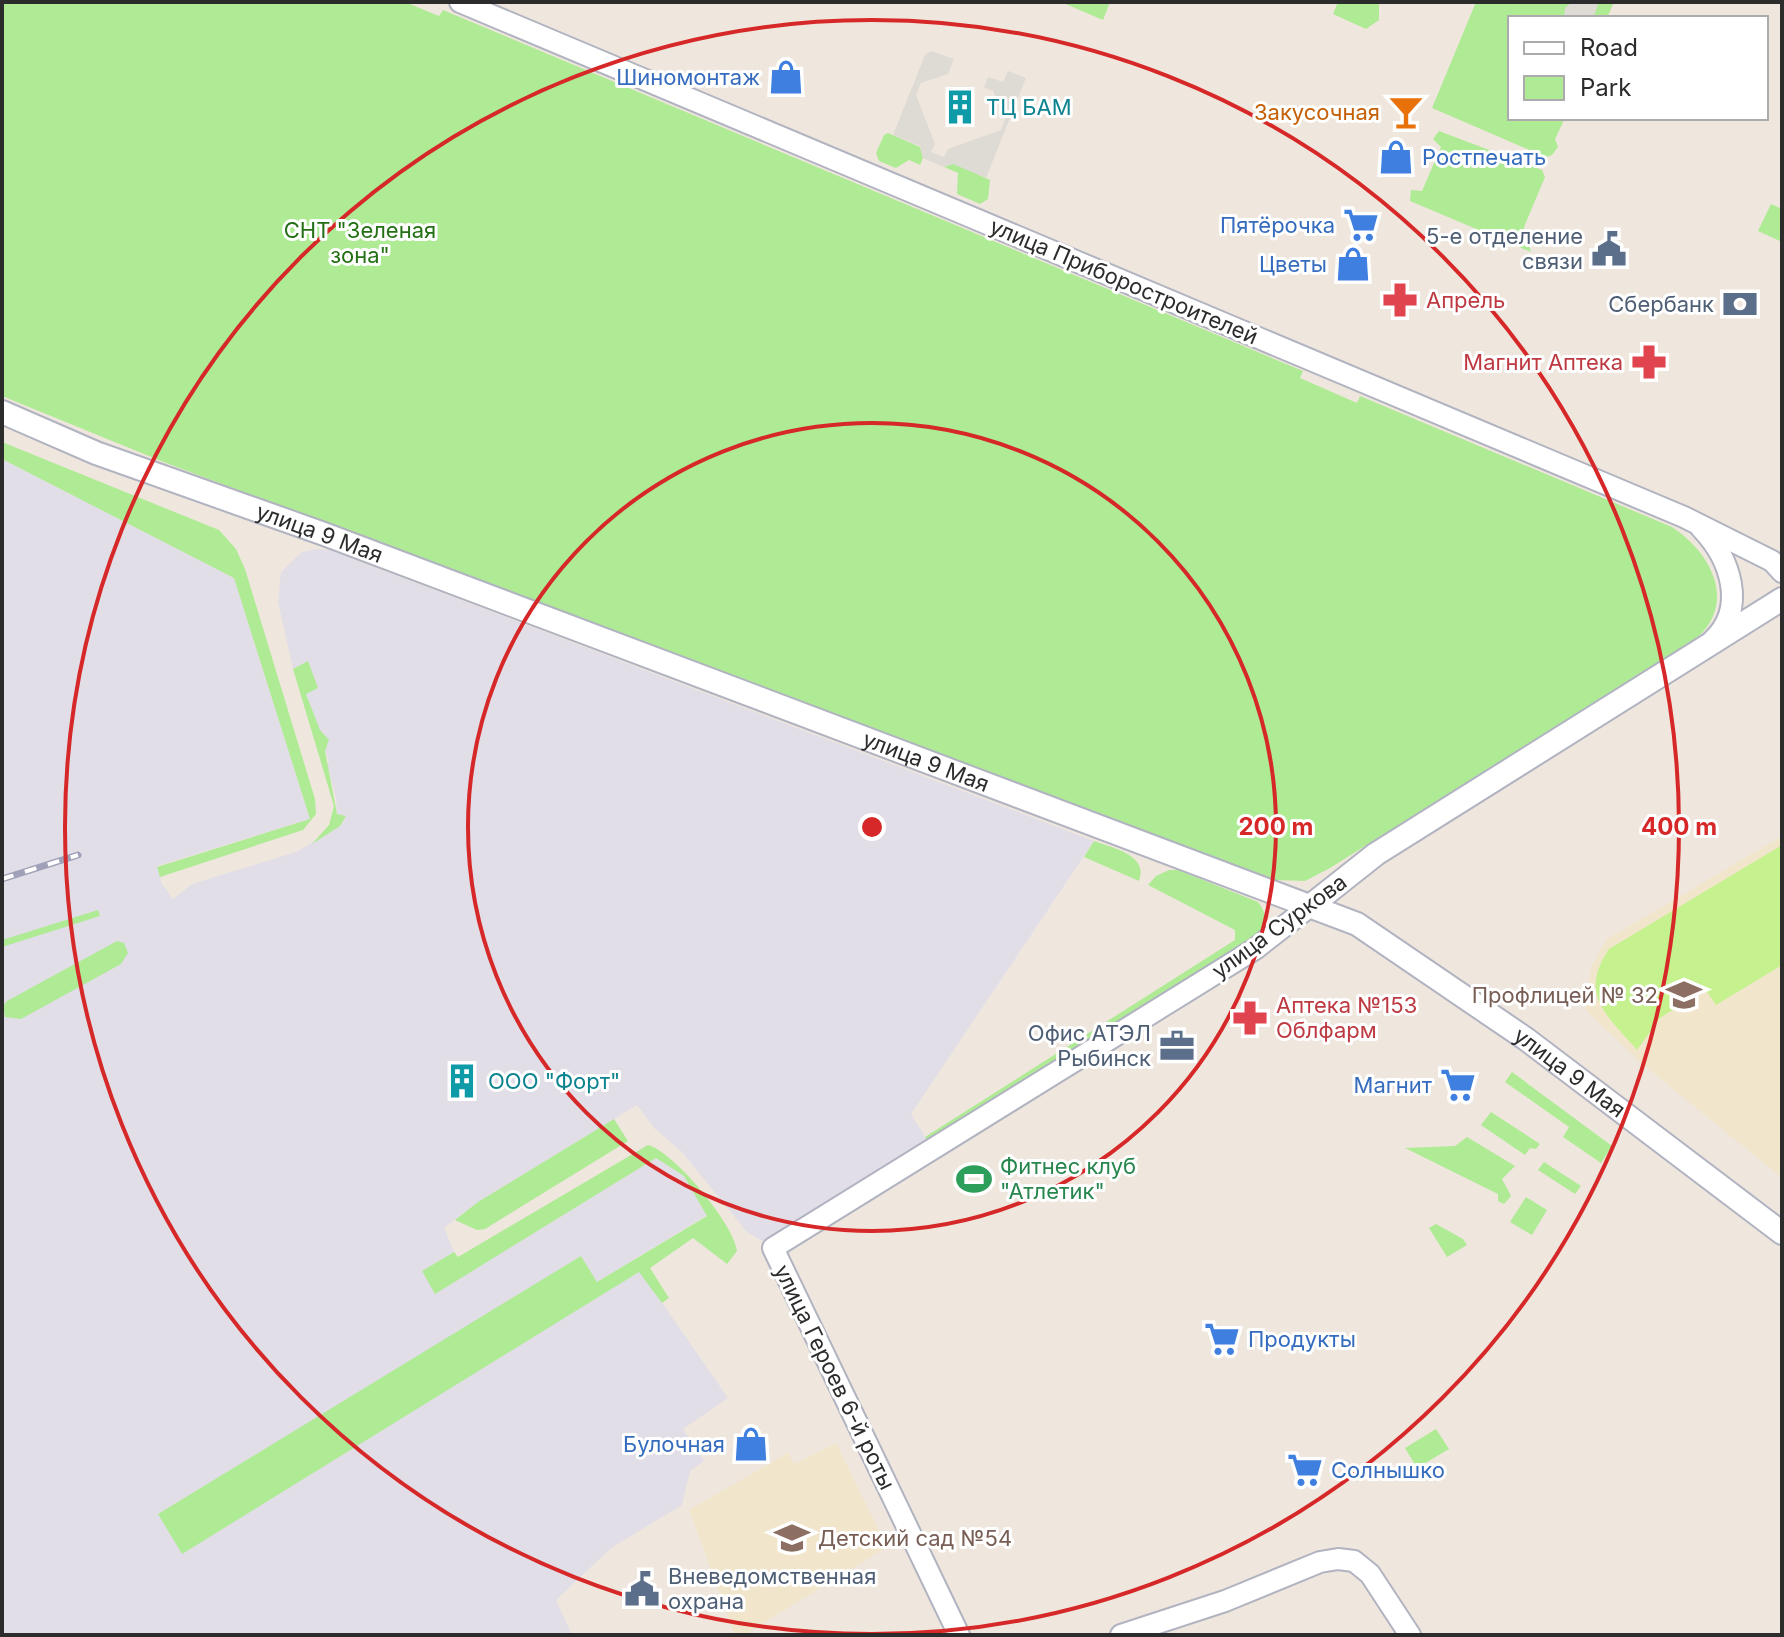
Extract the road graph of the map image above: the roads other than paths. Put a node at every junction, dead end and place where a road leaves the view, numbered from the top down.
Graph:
1 (460, 2) edge
2 (2, 412) edge
3 (1684, 517) junction
4 (1782, 572) edge
5 (1782, 599) edge
6 (1707, 645) junction
7 (1309, 907) junction
8 (1782, 1233) edge
9 (773, 1248) joint
10 (959, 1635) edge
11 (1121, 1635) edge
12 (1410, 1635) edge

1 - 3 street, улица Приборостроителей
2 - 7 main road, улица 9 Мая
3 - 4 street, улица Приборостроителей
3 - 6 street
5 - 6 main road, улица Суркова
6 - 7 main road, улица Суркова
7 - 8 main road, улица 9 Мая
7 - 9 street, улица Суркова
9 - 10 street, улица Героев 6-й роты
11 - 12 street

